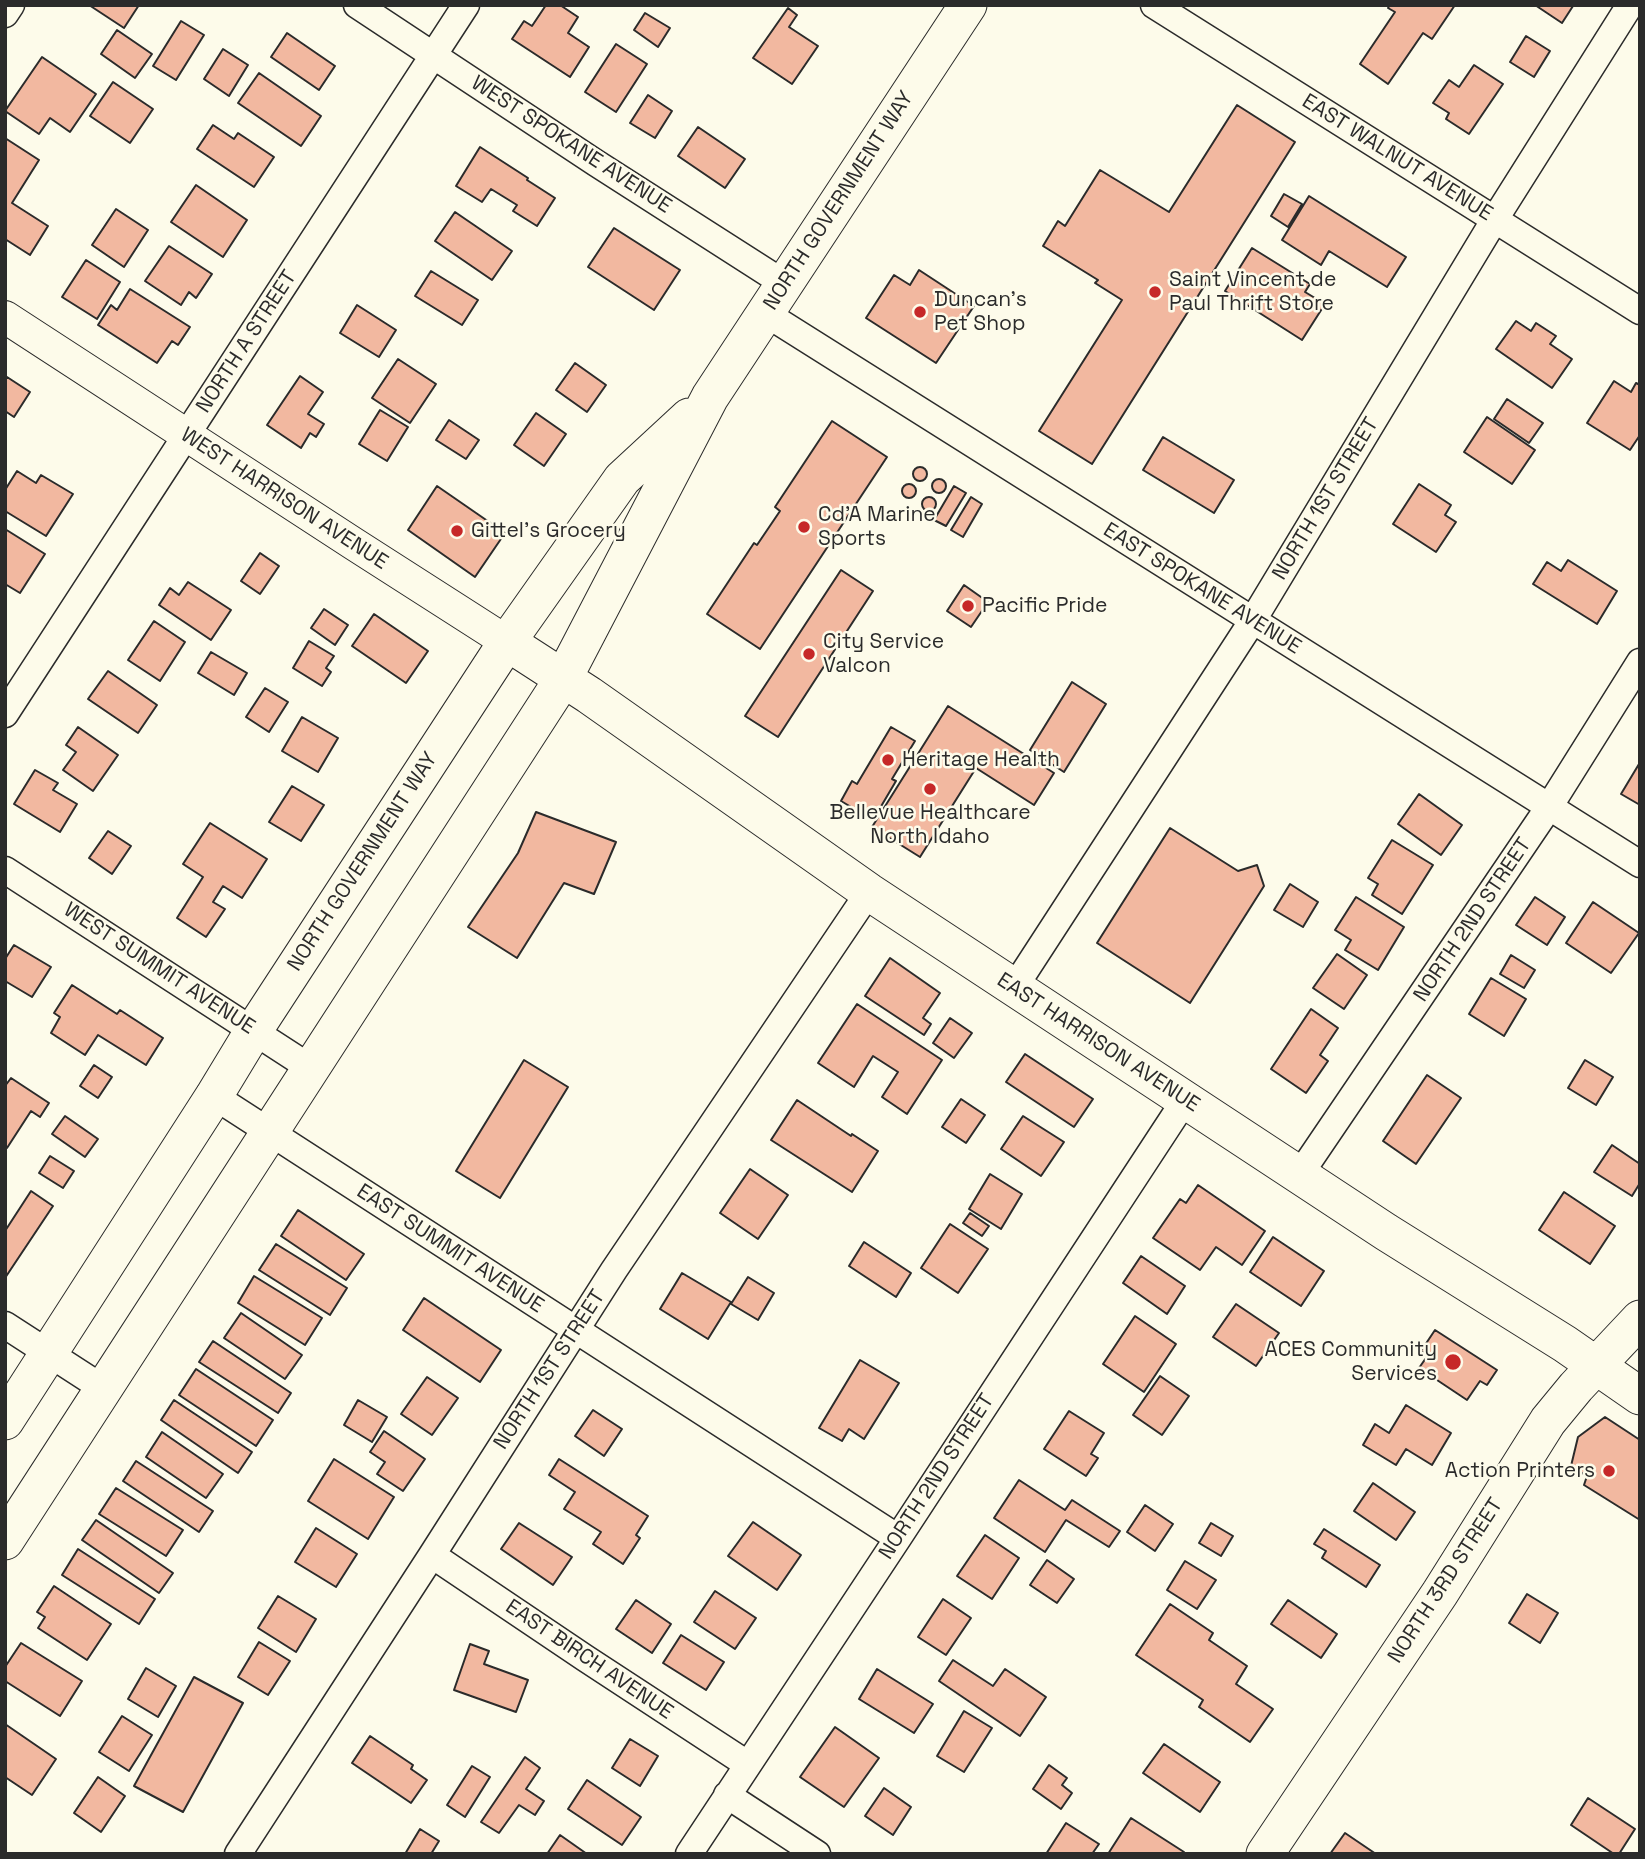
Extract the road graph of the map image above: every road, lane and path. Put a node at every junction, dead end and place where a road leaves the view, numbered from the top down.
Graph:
1 (11, 5) edge
2 (357, 5) edge
3 (467, 5) edge
4 (968, 5) edge
5 (1153, 5) edge
6 (1630, 5) edge
7 (5, 13) edge
8 (434, 54) junction
9 (1495, 219) junction
10 (775, 299) junction
11 (1640, 311) edge
12 (5, 317) edge
13 (710, 397) junction
14 (187, 435) junction
15 (1253, 620) junction
16 (507, 642) junction
17 (1640, 662) edge
18 (564, 680) junction
19 (5, 714) edge
20 (1549, 807) junction
21 (1640, 864) edge
22 (5, 870) edge
23 (869, 892) junction
24 (1014, 988) junction
25 (254, 1030) junction
26 (312, 1069) junction
27 (214, 1096) junction
28 (1185, 1100) junction
29 (270, 1133) junction
30 (1300, 1174) junction
31 (1640, 1320) edge
32 (5, 1325) edge
33 (576, 1330) junction
34 (49, 1353) junction
35 (1596, 1366) junction
36 (104, 1389) junction
37 (1640, 1396) edge
38 (5, 1420) edge
39 (898, 1538) junction
40 (5, 1541) edge
41 (432, 1555) junction
42 (747, 1764) junction
43 (727, 1795) junction
44 (238, 1854) edge
45 (688, 1854) edge
46 (817, 1854) edge
47 (1265, 1854) edge

1 - 7 street
2 - 8 street, WEST SPOKANE AVENUE
3 - 8 street, NORTH A STREET
4 - 10 main road, NORTH GOVERNMENT WAY
5 - 9 street, EAST WALNUT AVENUE
6 - 9 street, NORTH 1ST STREET
8 - 10 street, WEST SPOKANE AVENUE
8 - 14 street, NORTH A STREET
9 - 11 street, EAST WALNUT AVENUE
9 - 15 street, NORTH 1ST STREET
10 - 13 main road, NORTH GOVERNMENT WAY
10 - 15 street, EAST SPOKANE AVENUE
12 - 14 street, WEST HARRISON AVENUE
13 - 16 main road, NORTH GOVERNMENT WAY
13 - 18 main road, NORTH GOVERNMENT WAY
14 - 16 street, WEST HARRISON AVENUE
14 - 19 street, NORTH A STREET
15 - 20 street, EAST SPOKANE AVENUE
15 - 24 street, NORTH 1ST STREET
16 - 18 main road, WEST HARRISON AVENUE
16 - 25 main road, NORTH GOVERNMENT WAY
17 - 20 street, NORTH 2ND STREET
18 - 23 main road, EAST HARRISON AVENUE
18 - 26 main road, NORTH GOVERNMENT WAY
20 - 21 street, EAST SPOKANE AVENUE
20 - 30 street, NORTH 2ND STREET
22 - 25 street, WEST SUMMIT AVENUE
23 - 24 main road, EAST HARRISON AVENUE
23 - 33 street, NORTH 1ST STREET
24 - 28 main road, EAST HARRISON AVENUE
25 - 26 street, WEST SUMMIT AVENUE
25 - 27 main road, NORTH GOVERNMENT WAY
26 - 29 main road, NORTH GOVERNMENT WAY
27 - 29 street, EAST SUMMIT AVENUE
27 - 34 main road, NORTH GOVERNMENT WAY
28 - 30 main road, EAST HARRISON AVENUE
28 - 39 street, NORTH 2ND STREET
29 - 33 street, EAST SUMMIT AVENUE
29 - 36 main road, NORTH GOVERNMENT WAY
30 - 35 main road, EAST HARRISON AVENUE
31 - 35 main road, NORTH 3RD STREET
32 - 34 street
33 - 39 street, EAST SUMMIT AVENUE
33 - 41 street, NORTH 1ST STREET
34 - 36 street
34 - 38 main road, NORTH GOVERNMENT WAY
35 - 37 main road, EAST HARRISON AVENUE
35 - 47 main road, NORTH 3RD STREET
36 - 40 main road, NORTH GOVERNMENT WAY
39 - 42 street, NORTH 2ND STREET
41 - 42 street, EAST BIRCH AVENUE
41 - 44 street, NORTH 1ST STREET
42 - 43 street, NORTH 2ND STREET
43 - 45 street, NORTH 2ND STREET
43 - 46 street

